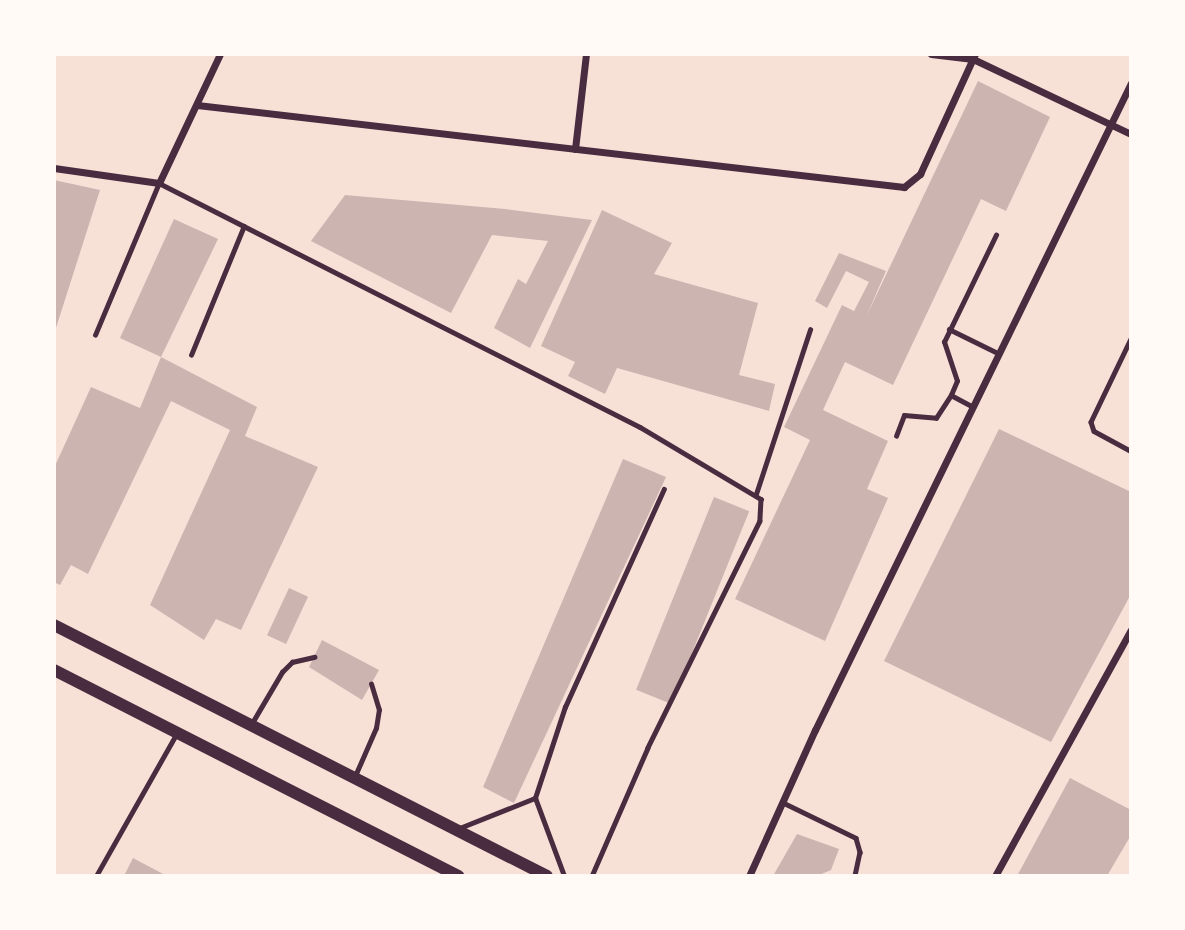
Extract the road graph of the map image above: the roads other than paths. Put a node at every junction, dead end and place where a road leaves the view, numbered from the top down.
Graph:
1 (220, 54) edge
2 (586, 54) edge
3 (931, 54) edge
4 (974, 57) edge
5 (1131, 83) edge
6 (197, 104) junction
7 (1109, 124) junction
8 (1131, 134) edge
9 (575, 149) junction
10 (54, 168) edge
11 (159, 183) junction
12 (244, 226) junction
13 (996, 235) dead end
14 (949, 329) junction
15 (810, 330) dead end
16 (94, 335) dead end
17 (1131, 339) edge
18 (998, 353) junction
19 (191, 355) dead end
20 (951, 395) junction
21 (972, 406) junction
22 (896, 436) dead end
23 (1131, 451) edge
24 (664, 489) dead end
25 (756, 494) junction
26 (54, 625) edge
27 (1131, 630) edge
28 (314, 657) dead end
29 (54, 670) edge
30 (371, 684) dead end
31 (251, 724) junction
32 (177, 732) junction
33 (355, 776) junction
34 (535, 798) junction
35 (782, 802) junction
36 (456, 829) junction
37 (96, 876) edge
38 (458, 876) edge
39 (547, 876) edge
40 (564, 876) edge
41 (592, 876) edge
42 (749, 876) edge
43 (855, 876) edge
44 (995, 876) edge

1 - 6 street
2 - 9 street
3 - 4 street
4 - 7 street
4 - 9 street
5 - 7 street
6 - 9 street
6 - 11 street
7 - 8 street
7 - 18 street
10 - 11 street
11 - 12 lane
11 - 16 lane
12 - 19 lane
12 - 25 lane
13 - 14 lane
14 - 18 lane
14 - 20 lane
15 - 25 lane
17 - 23 lane
18 - 21 street
20 - 21 lane
20 - 22 lane
21 - 35 street
24 - 34 lane
25 - 41 lane
26 - 31 main road
27 - 44 street
28 - 31 lane
29 - 32 main road
30 - 33 lane
31 - 33 main road
32 - 37 lane
32 - 38 main road
33 - 36 main road
34 - 36 lane
34 - 40 lane
35 - 42 street
35 - 43 lane
36 - 39 main road

